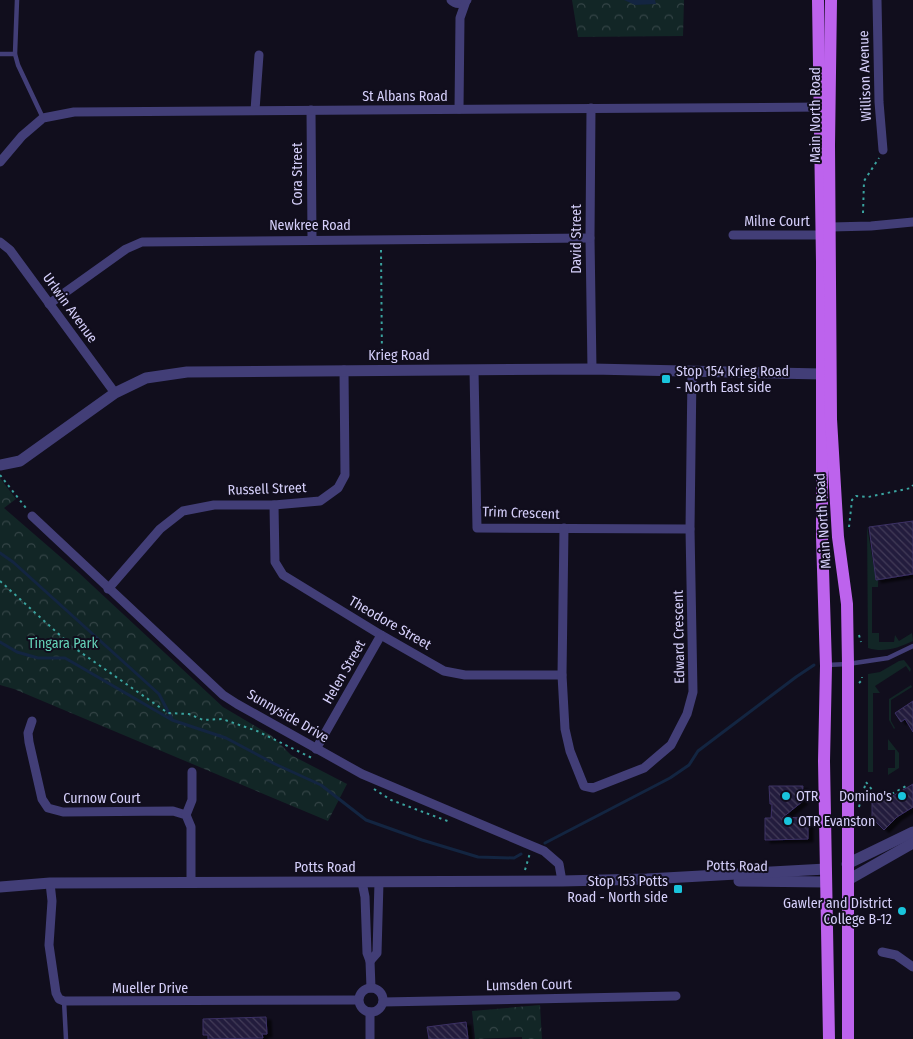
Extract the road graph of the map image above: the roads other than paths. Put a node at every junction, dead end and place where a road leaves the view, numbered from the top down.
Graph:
1 (17, 0) edge
2 (818, 0) edge
3 (831, 0) edge
4 (877, 0) edge
5 (452, 1) edge
6 (466, 1) edge
7 (460, 18) junction
8 (0, 54) edge
9 (15, 54) junction
10 (259, 55) dead end
11 (824, 107) junction
12 (591, 108) junction
13 (460, 109) junction
14 (256, 110) junction
15 (311, 110) junction
16 (44, 118) junction
17 (883, 150) road end
18 (0, 162) edge
19 (913, 222) edge
20 (826, 231) junction
21 (733, 235) dead end
22 (590, 238) junction
23 (312, 239) junction
24 (0, 242) edge
25 (50, 304) junction
26 (831, 356) junction
27 (344, 370) junction
28 (474, 370) junction
29 (592, 370) junction
30 (692, 373) junction
31 (822, 374) junction
32 (831, 389) junction
33 (115, 393) junction
34 (1, 469) edge
35 (274, 505) junction
36 (32, 516) road end
37 (564, 528) junction
38 (690, 528) junction
39 (108, 589) junction
40 (381, 635) junction
41 (913, 646) edge
42 (848, 664) junction
43 (826, 666) junction
44 (562, 674) junction
45 (32, 721) dead end
46 (314, 753) junction
47 (192, 772) dead end
48 (186, 815) junction
49 (913, 832) edge
50 (913, 843) edge
51 (847, 864) junction
52 (826, 869) junction
53 (647, 879) junction
54 (848, 880) junction
55 (562, 881) junction
56 (191, 882) junction
57 (362, 882) junction
58 (379, 882) junction
59 (826, 882) junction
60 (50, 883) junction
61 (1, 886) edge
62 (882, 952) dead end
63 (370, 961) junction
64 (913, 967) edge
65 (371, 988) junction
66 (676, 996) dead end
67 (358, 1000) junction
68 (64, 1001) junction
69 (383, 1002) junction
70 (370, 1012) junction
71 (66, 1039) edge
72 (370, 1039) edge
73 (829, 1039) edge
74 (848, 1039) edge

1 - 9 lane
2 - 11 main road, Main North Road
3 - 11 main road, Main North Road
4 - 17 street, Willison Avenue
5 - 6 street
5 - 7 street
6 - 7 street
7 - 13 street
8 - 9 lane
9 - 16 lane
10 - 14 street
11 - 12 street, St Albans Road
11 - 20 main road, Main North Road
12 - 13 street, St Albans Road
12 - 22 street, David Street
13 - 15 street, St Albans Road
14 - 15 street, St Albans Road
14 - 16 street, St Albans Road
15 - 23 street, Cora Street
16 - 18 street, St Albans Road
19 - 20 street, Milne Court
20 - 21 street, Milne Court
20 - 26 main road, Main North Road
20 - 31 main road, Main North Road
22 - 23 street, Newkree Road
22 - 29 street, David Street
23 - 25 street, Newkree Road
24 - 25 street, Urlwin Avenue
25 - 33 street, Urlwin Avenue
26 - 31 main road
26 - 32 main road, Main North Road
27 - 28 street, Krieg Road
27 - 33 street, Krieg Road
27 - 35 street, Russell Street
28 - 29 street, Krieg Road
28 - 37 street, Trim Crescent
29 - 30 street, Krieg Road
30 - 31 street, Krieg Road
30 - 38 street, Edward Crescent
31 - 32 main road
31 - 43 main road, Main North Road
32 - 42 main road, Main North Road
33 - 34 street, Krieg Road
35 - 39 street, Russell Street
35 - 40 street, Theodore Street
36 - 39 street, Sunnyside Drive
37 - 38 street, Trim Crescent
37 - 44 street, Edward Crescent
38 - 44 street, Edward Crescent
39 - 46 street, Sunnyside Drive
40 - 44 street, Theodore Street
40 - 46 street, Helen Street
41 - 42 lane
42 - 43 lane
42 - 51 main road, Main North Road
43 - 52 main road, Main North Road
45 - 48 street, Curnow Court
46 - 55 street, Sunnyside Drive
47 - 48 street
48 - 56 street
49 - 51 street
50 - 54 street
51 - 52 main road
51 - 54 main road, Main North Road
52 - 53 street, Potts Road
52 - 59 main road, Main North Road
53 - 55 street, Potts Road
53 - 59 street, Potts Road
54 - 59 main road
54 - 74 main road, Main North Road
55 - 58 street, Potts Road
56 - 57 street, Potts Road
56 - 60 street, Potts Road
57 - 58 street, Potts Road
57 - 63 street
58 - 63 street
59 - 73 main road, Main North Road
60 - 61 street, Potts Road
60 - 68 street
62 - 64 street
63 - 65 street
65 - 67 street
65 - 69 street
66 - 69 street, Lumsden Court
67 - 68 street, Mueller Drive
67 - 70 street
68 - 71 lane
69 - 70 street
70 - 72 street

